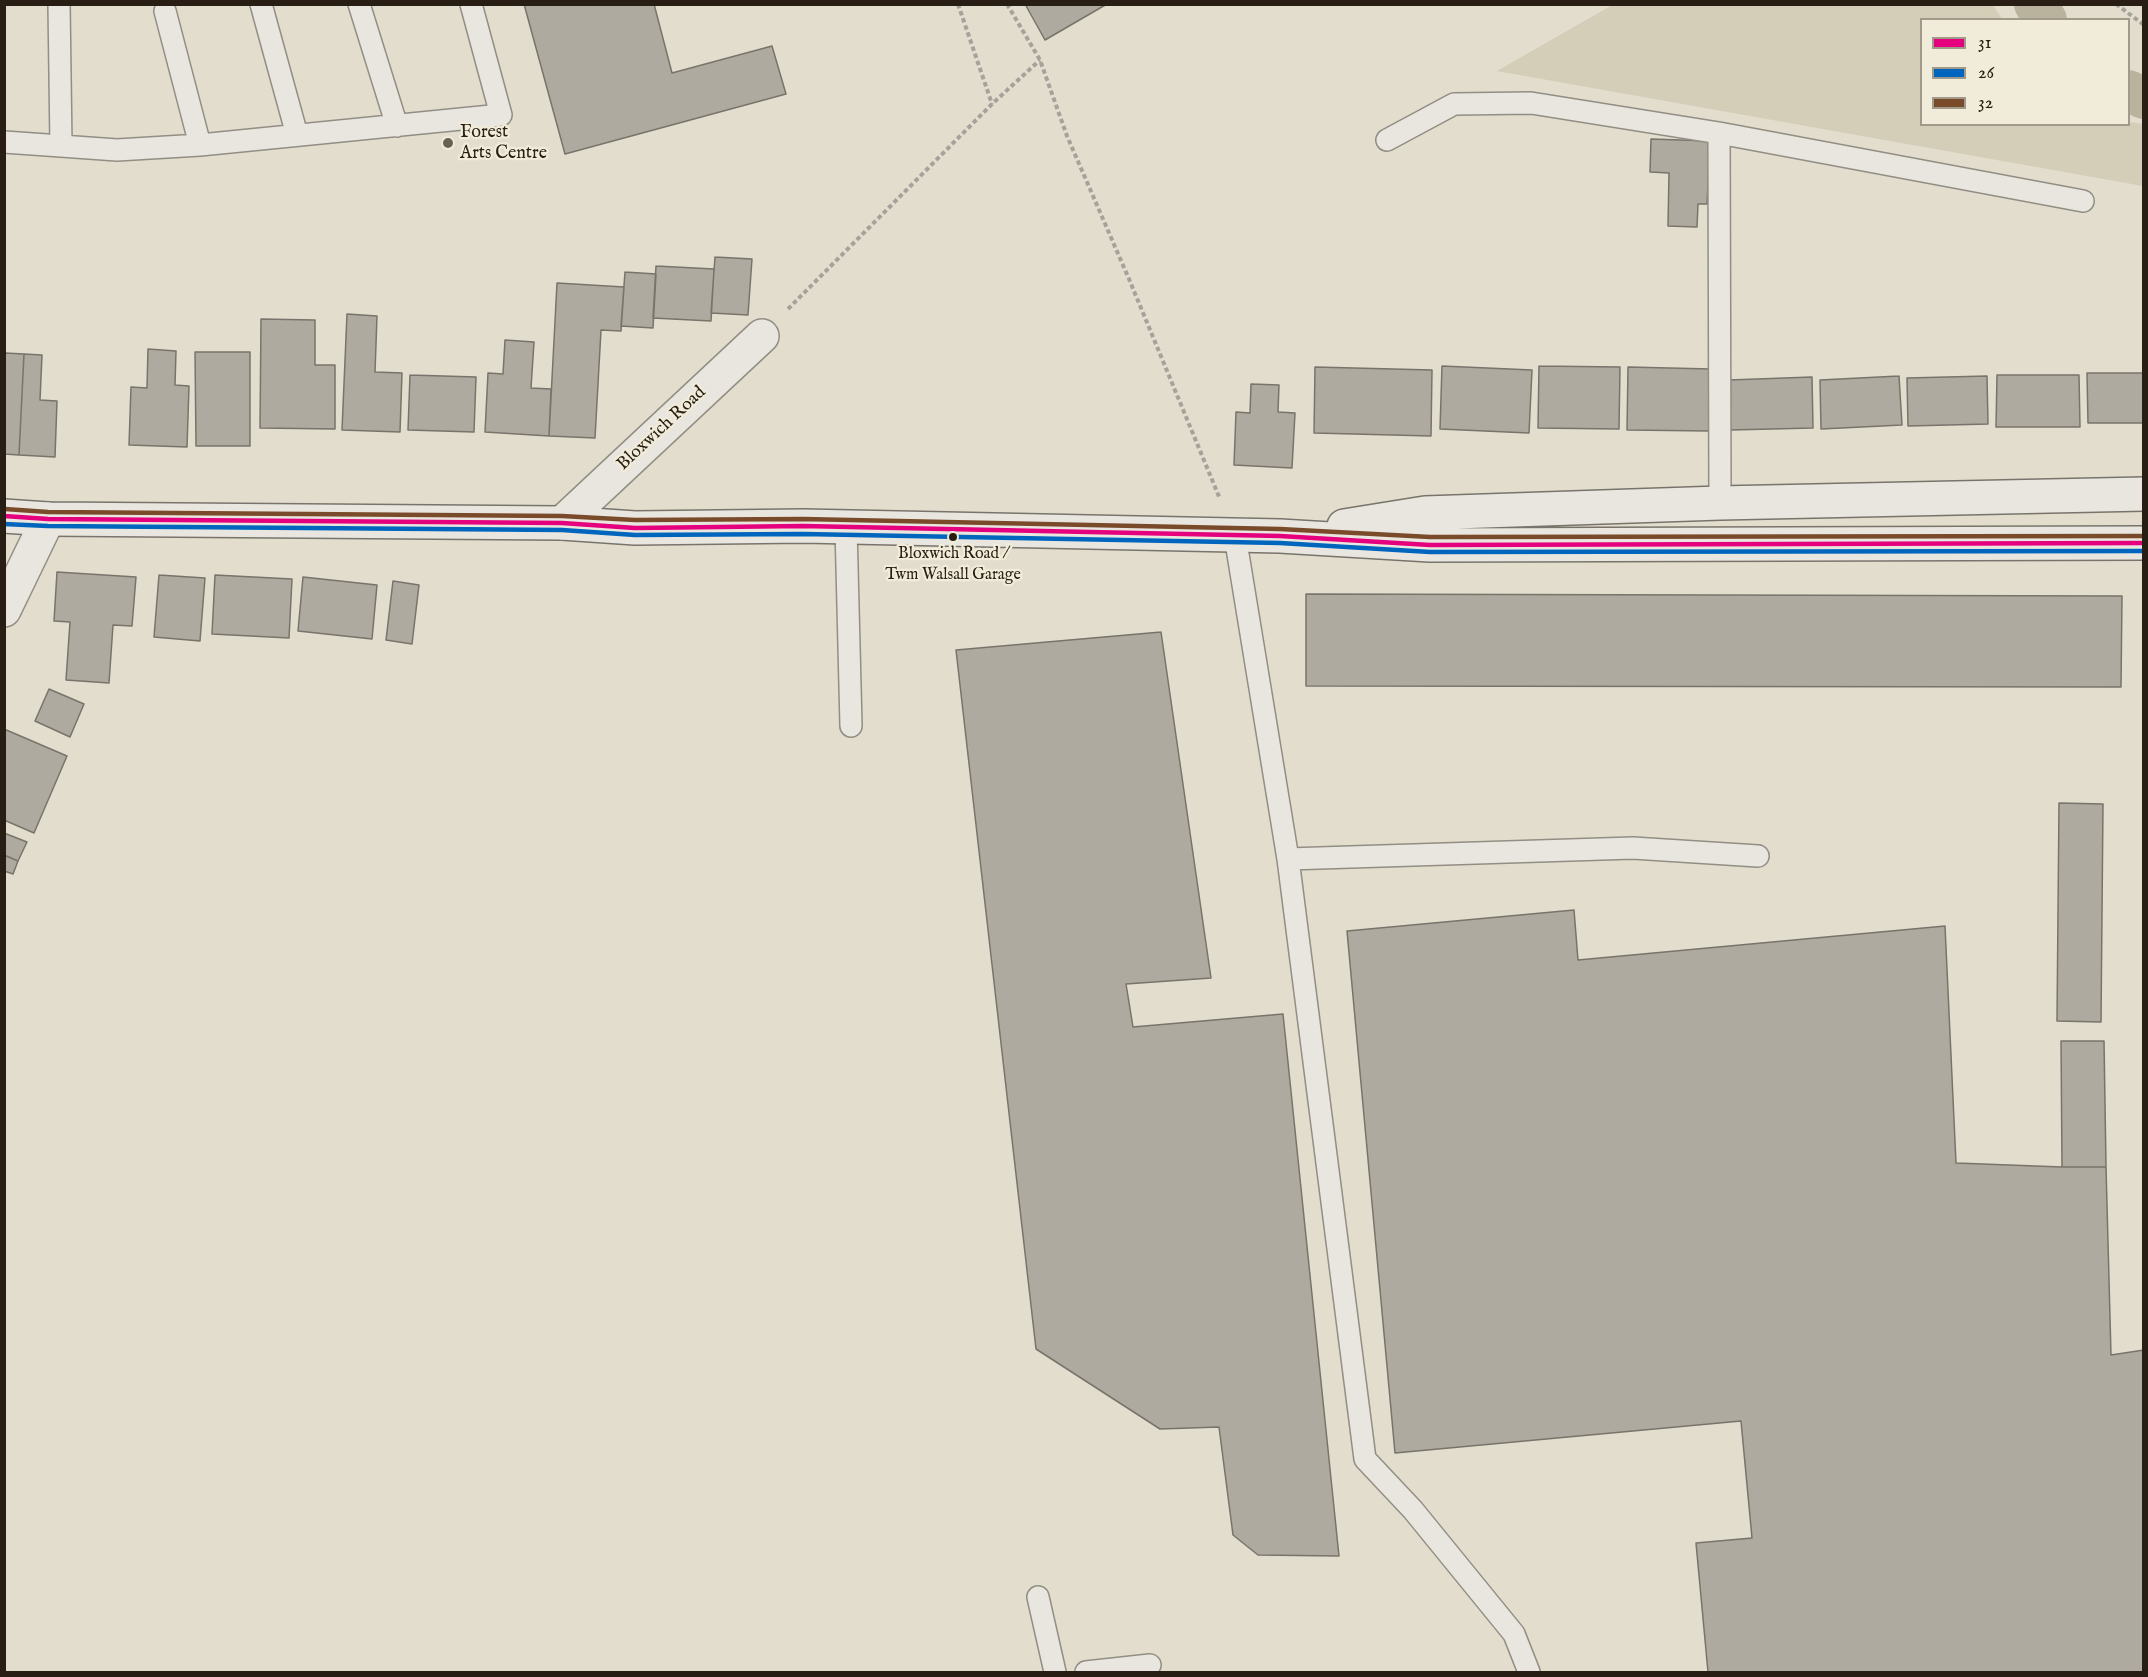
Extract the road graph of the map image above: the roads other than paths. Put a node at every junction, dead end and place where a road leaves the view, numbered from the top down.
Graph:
1 (59, 4) edge
2 (261, 4) edge
3 (359, 4) edge
4 (471, 4) edge
5 (165, 11) dead end
6 (397, 126) junction
7 (1719, 133) junction
8 (297, 135) junction
9 (1387, 140) dead end
10 (4, 142) edge
11 (200, 145) junction
12 (61, 146) junction
13 (2083, 201) dead end
14 (762, 336) road end
15 (2144, 494) edge
16 (1720, 503) junction
17 (4, 516) edge
18 (48, 519) junction
19 (562, 523) junction
20 (846, 527) junction
21 (1235, 536) junction
22 (1280, 536) junction
23 (2144, 543) edge
24 (4, 610) edge
25 (851, 726) dead end
26 (1758, 856) dead end
27 (1288, 859) junction
28 (1038, 1597) dead end
29 (1150, 1665) dead end
30 (1054, 1672) edge
31 (1086, 1672) edge
32 (1529, 1672) edge

1 - 12 lane
2 - 8 lane
3 - 6 lane
4 - 6 lane
5 - 11 lane
6 - 8 lane
7 - 9 lane
7 - 13 lane
7 - 16 lane
8 - 11 lane
10 - 12 lane
11 - 12 lane
14 - 19 main road, Bloxwich Road
15 - 16 main road
16 - 22 main road
17 - 18 main road
18 - 19 main road
18 - 24 main road
19 - 20 main road
20 - 21 main road
20 - 25 lane
21 - 22 main road
21 - 27 lane
22 - 23 main road
26 - 27 lane
27 - 32 lane
28 - 30 lane
29 - 31 lane

